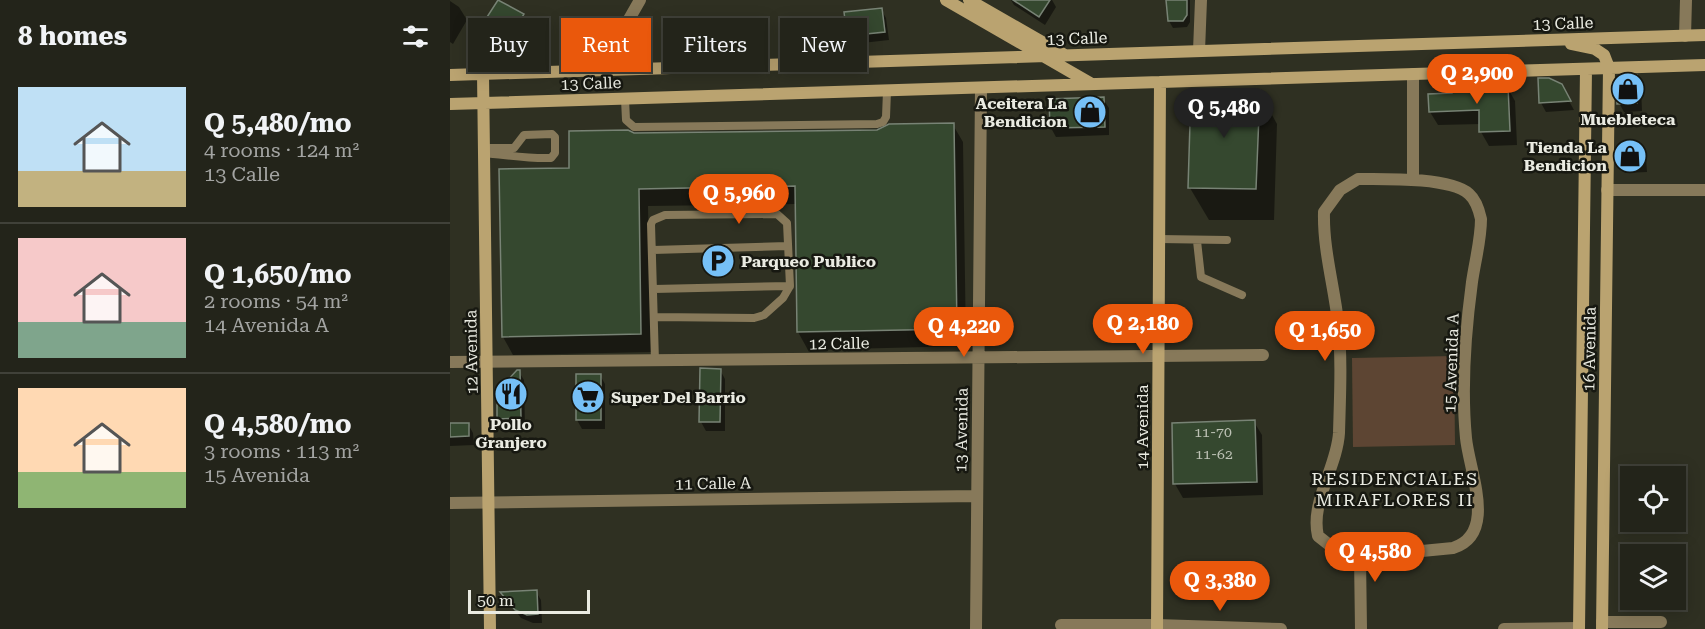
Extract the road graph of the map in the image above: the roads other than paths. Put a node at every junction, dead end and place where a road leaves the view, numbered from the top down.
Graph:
1 (640, 0) edge
2 (946, 0) edge
3 (969, 0) edge
4 (1201, 0) edge
5 (1686, 0) edge
6 (630, 18) edge
7 (1705, 35) edge
8 (1684, 36) junction
9 (1550, 40) junction
10 (1199, 51) junction
11 (1064, 54) junction
12 (1043, 55) junction
13 (1705, 65) edge
14 (651, 68) edge
15 (1609, 68) junction
16 (1586, 69) junction
17 (561, 71) edge
18 (483, 74) junction
19 (1413, 74) junction
20 (450, 75) edge
21 (1160, 82) junction
22 (1090, 83) junction
23 (981, 88) junction
24 (887, 91) junction
25 (625, 99) junction
26 (484, 103) junction
27 (450, 104) edge
28 (484, 151) junction
29 (1413, 179) junction
30 (1607, 190) junction
31 (1705, 190) edge
32 (1159, 239) junction
33 (1227, 240) dead end
34 (1197, 241) junction
35 (787, 246) junction
36 (653, 250) junction
37 (790, 286) junction
38 (654, 289) junction
39 (1242, 295) dead end
40 (654, 317) junction
41 (1263, 356) dead end
42 (1158, 357) junction
43 (979, 358) junction
44 (655, 361) junction
45 (450, 362) edge
46 (487, 363) junction
47 (977, 496) junction
48 (450, 502) edge
49 (489, 502) junction
50 (1360, 557) junction
51 (1661, 622) dead end
52 (1061, 626) dead end
53 (1602, 626) edge
54 (1157, 627) edge
55 (1579, 628) edge
56 (490, 629) edge
57 (976, 629) edge
58 (1281, 629) edge
59 (1361, 629) edge
60 (1504, 629) edge

1 - 6 street
2 - 12 main road
3 - 11 main road
4 - 10 street
5 - 8 street
7 - 8 main road, 13 Calle
8 - 9 main road, 13 Calle
9 - 10 main road, 13 Calle
9 - 15 main road
10 - 11 main road, 13 Calle
11 - 12 main road, 13 Calle
12 - 14 main road, 13 Calle
12 - 22 main road
13 - 15 main road, 13 Calle
15 - 16 main road, 13 Calle
15 - 30 main road, 16 Avenida
16 - 19 main road, 13 Calle
16 - 55 main road, 16 Avenida
17 - 18 main road, 13 Calle
18 - 20 main road, 13 Calle
18 - 26 main road, 12 Avenida
19 - 21 main road, 13 Calle
19 - 29 street
21 - 22 main road, 13 Calle
21 - 32 main road, 14 Avenida
22 - 23 main road, 13 Calle
23 - 24 main road, 13 Calle
23 - 43 street, 13 Avenida
24 - 25 main road, 13 Calle
24 - 25 lane
25 - 26 main road, 13 Calle
26 - 27 main road, 13 Calle
26 - 28 main road, 12 Avenida
28 - 28 lane
28 - 46 main road, 12 Avenida
29 - 50 street
29 - 50 street, 15 Avenida A
30 - 31 street
30 - 53 main road, 16 Avenida
32 - 34 lane
32 - 42 main road, 14 Avenida
33 - 34 lane
34 - 39 lane
35 - 36 lane
35 - 36 lane
35 - 37 lane
36 - 38 lane
37 - 38 lane
37 - 40 lane
38 - 40 lane
40 - 44 lane
41 - 42 street, 12 Calle
42 - 43 street, 12 Calle
42 - 54 main road, 14 Avenida
43 - 44 street, 12 Calle
43 - 47 street, 13 Avenida
44 - 46 street, 12 Calle
45 - 46 street, 12 Calle
46 - 49 main road, 12 Avenida
47 - 49 street, 11 Calle A
47 - 57 street, 13 Avenida
48 - 49 street, 11 Calle A
49 - 56 main road, 12 Avenida
50 - 59 street
51 - 53 street
52 - 54 street
54 - 58 street
55 - 60 street

